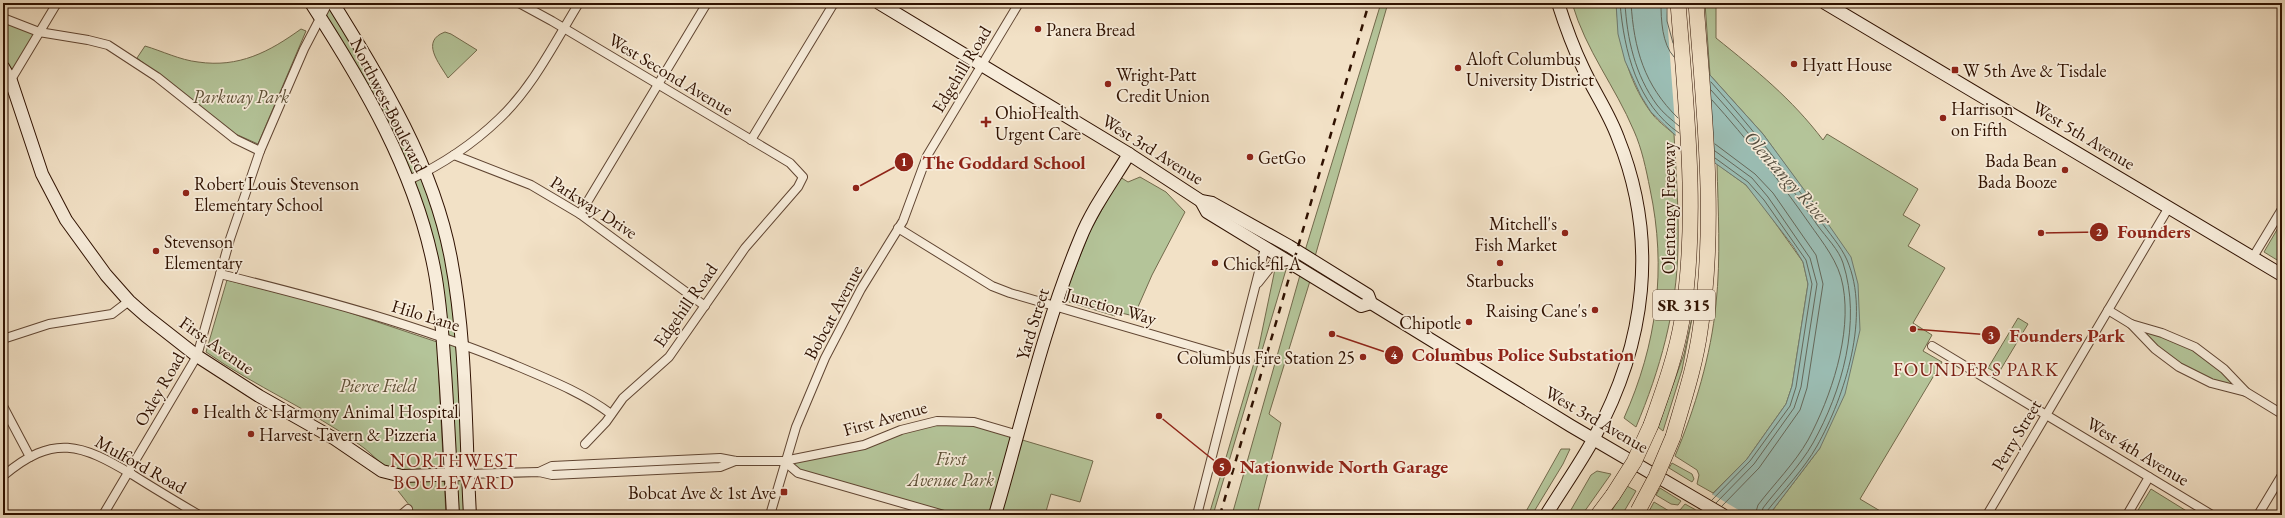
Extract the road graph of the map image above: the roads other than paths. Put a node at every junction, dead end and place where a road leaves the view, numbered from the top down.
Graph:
1 (57, 3) edge
2 (311, 3) edge
3 (328, 3) edge
4 (333, 3) edge
5 (519, 3) edge
6 (579, 3) edge
7 (706, 3) edge
8 (834, 3) edge
9 (879, 3) edge
10 (1019, 3) edge
11 (1558, 3) edge
12 (1678, 3) edge
13 (1696, 3) edge
14 (1826, 3) edge
15 (3, 18) edge
16 (321, 18) junction
17 (564, 28) junction
18 (39, 32) junction
19 (983, 65) junction
20 (3, 67) edge
21 (11, 81) junction
22 (658, 84) junction
23 (3, 93) edge
24 (941, 132) joint
25 (751, 140) junction
26 (260, 151) junction
27 (454, 154) junction
28 (1129, 154) junction
29 (425, 172) junction
30 (803, 177) joint
31 (408, 180) junction
32 (1201, 201) junction
33 (2170, 207) junction
34 (2282, 209) edge
35 (580, 214) junction
36 (898, 228) junction
37 (1265, 248) junction
38 (2253, 257) junction
39 (1283, 259) junction
40 (220, 274) junction
41 (2282, 275) edge
42 (1341, 278) junction
43 (1257, 283) junction
44 (129, 301) junction
45 (1371, 303) junction
46 (705, 306) junction
47 (1055, 306) junction
48 (2108, 310) junction
49 (2130, 324) junction
50 (442, 337) junction
51 (3, 339) edge
52 (462, 343) junction
53 (1932, 346) dead end
54 (197, 356) junction
55 (1236, 359) junction
56 (2246, 392) junction
57 (3, 406) edge
58 (612, 414) junction
59 (2047, 414) junction
60 (2282, 414) edge
61 (1018, 435) junction
62 (1594, 438) junction
63 (585, 444) dead end
64 (30, 457) junction
65 (784, 461) junction
66 (128, 472) junction
67 (468, 474) junction
68 (451, 475) junction
69 (2282, 475) edge
70 (3, 476) edge
71 (2149, 477) junction
72 (408, 509) dead end
73 (1636, 513) edge
74 (103, 515) edge
75 (199, 515) edge
76 (402, 515) edge
77 (453, 515) edge
78 (470, 515) edge
79 (770, 515) edge
80 (944, 515) edge
81 (995, 515) edge
82 (1197, 515) edge
83 (1546, 515) edge
84 (1598, 515) edge
85 (1723, 515) edge
86 (1987, 515) edge
87 (2127, 515) edge
88 (2212, 515) edge
89 (2258, 515) edge

1 - 18 street
2 - 16 street, Northwest Boulevard
3 - 16 street, Oxley Road
4 - 29 street, Northwest Boulevard
5 - 17 street, West Second Avenue
6 - 17 street
7 - 22 street
8 - 25 street
9 - 19 street, West 3rd Avenue
10 - 19 street, Edgehill Road
11 - 62 street
12 - 84 highway, Olentangy Freeway / SR 315, bridge
13 - 73 highway, SR 315, bridge
14 - 33 street, West 5th Avenue
15 - 18 street
16 - 26 street, Oxley Road
16 - 31 street, Northwest Boulevard
17 - 22 street, West Second Avenue
17 - 27 street
18 - 21 street
18 - 26 street
19 - 24 street, Edgehill Road
19 - 28 street, West 3rd Avenue
20 - 21 street, First Avenue
21 - 23 street
21 - 44 street, First Avenue
22 - 25 street, West Second Avenue
22 - 35 street
24 - 36 street, Bobcat Avenue
25 - 30 street, West Second Avenue
26 - 40 street, Oxley Road
27 - 29 street
27 - 35 street, Parkway Drive
28 - 32 street, West 3rd Avenue
28 - 47 street, Yard Street
29 - 31 street
29 - 52 street, Northwest Boulevard
30 - 46 street, Edgehill Road
31 - 50 street, Northwest Boulevard
32 - 37 street, West 3rd Avenue
32 - 42 street, West 3rd Avenue
33 - 38 street, West 5th Avenue
33 - 48 street, Perry Street
34 - 38 street
35 - 46 street, Parkway Drive
36 - 47 street, Junction Way
36 - 65 street, Bobcat Avenue
37 - 39 street, West 3rd Avenue
37 - 42 street
37 - 43 street
38 - 41 street, West 5th Avenue
39 - 43 street
39 - 45 street, West 3rd Avenue
40 - 50 street, Hilo Lane
40 - 54 street, Oxley Road
42 - 45 street, West 3rd Avenue
43 - 55 street
44 - 51 street
44 - 54 street, First Avenue
45 - 62 street, West 3rd Avenue
46 - 58 street, Edgehill Road
47 - 55 street, Junction Way
47 - 61 street, Yard Street
48 - 49 street
48 - 59 street, Perry Street
49 - 56 street
49 - 56 street
50 - 52 street, Hilo Lane
50 - 68 street, Northwest Boulevard
52 - 58 street, Hilo Lane
52 - 67 street, Northwest Boulevard
53 - 59 street, West 4th Avenue
54 - 66 street, Oxley Road
54 - 68 street, First Avenue
55 - 82 street
56 - 60 street
57 - 64 street
58 - 63 street, Edgehill Road
59 - 71 street, West 4th Avenue
59 - 86 street, Perry Street
61 - 65 street, First Avenue
61 - 81 street, Yard Street
62 - 83 street
62 - 85 street, West 3rd Avenue
64 - 66 street, Mulford Road
64 - 70 street, Mulford Road
65 - 67 street, First Avenue
65 - 79 street, Bobcat Avenue
65 - 80 street
66 - 74 street, Oxley Road
66 - 75 street, Mulford Road
67 - 68 street, First Avenue
67 - 78 street, Northwest Boulevard
68 - 77 street, Northwest Boulevard
69 - 89 street
71 - 87 street
71 - 88 street, West 4th Avenue
72 - 76 street

